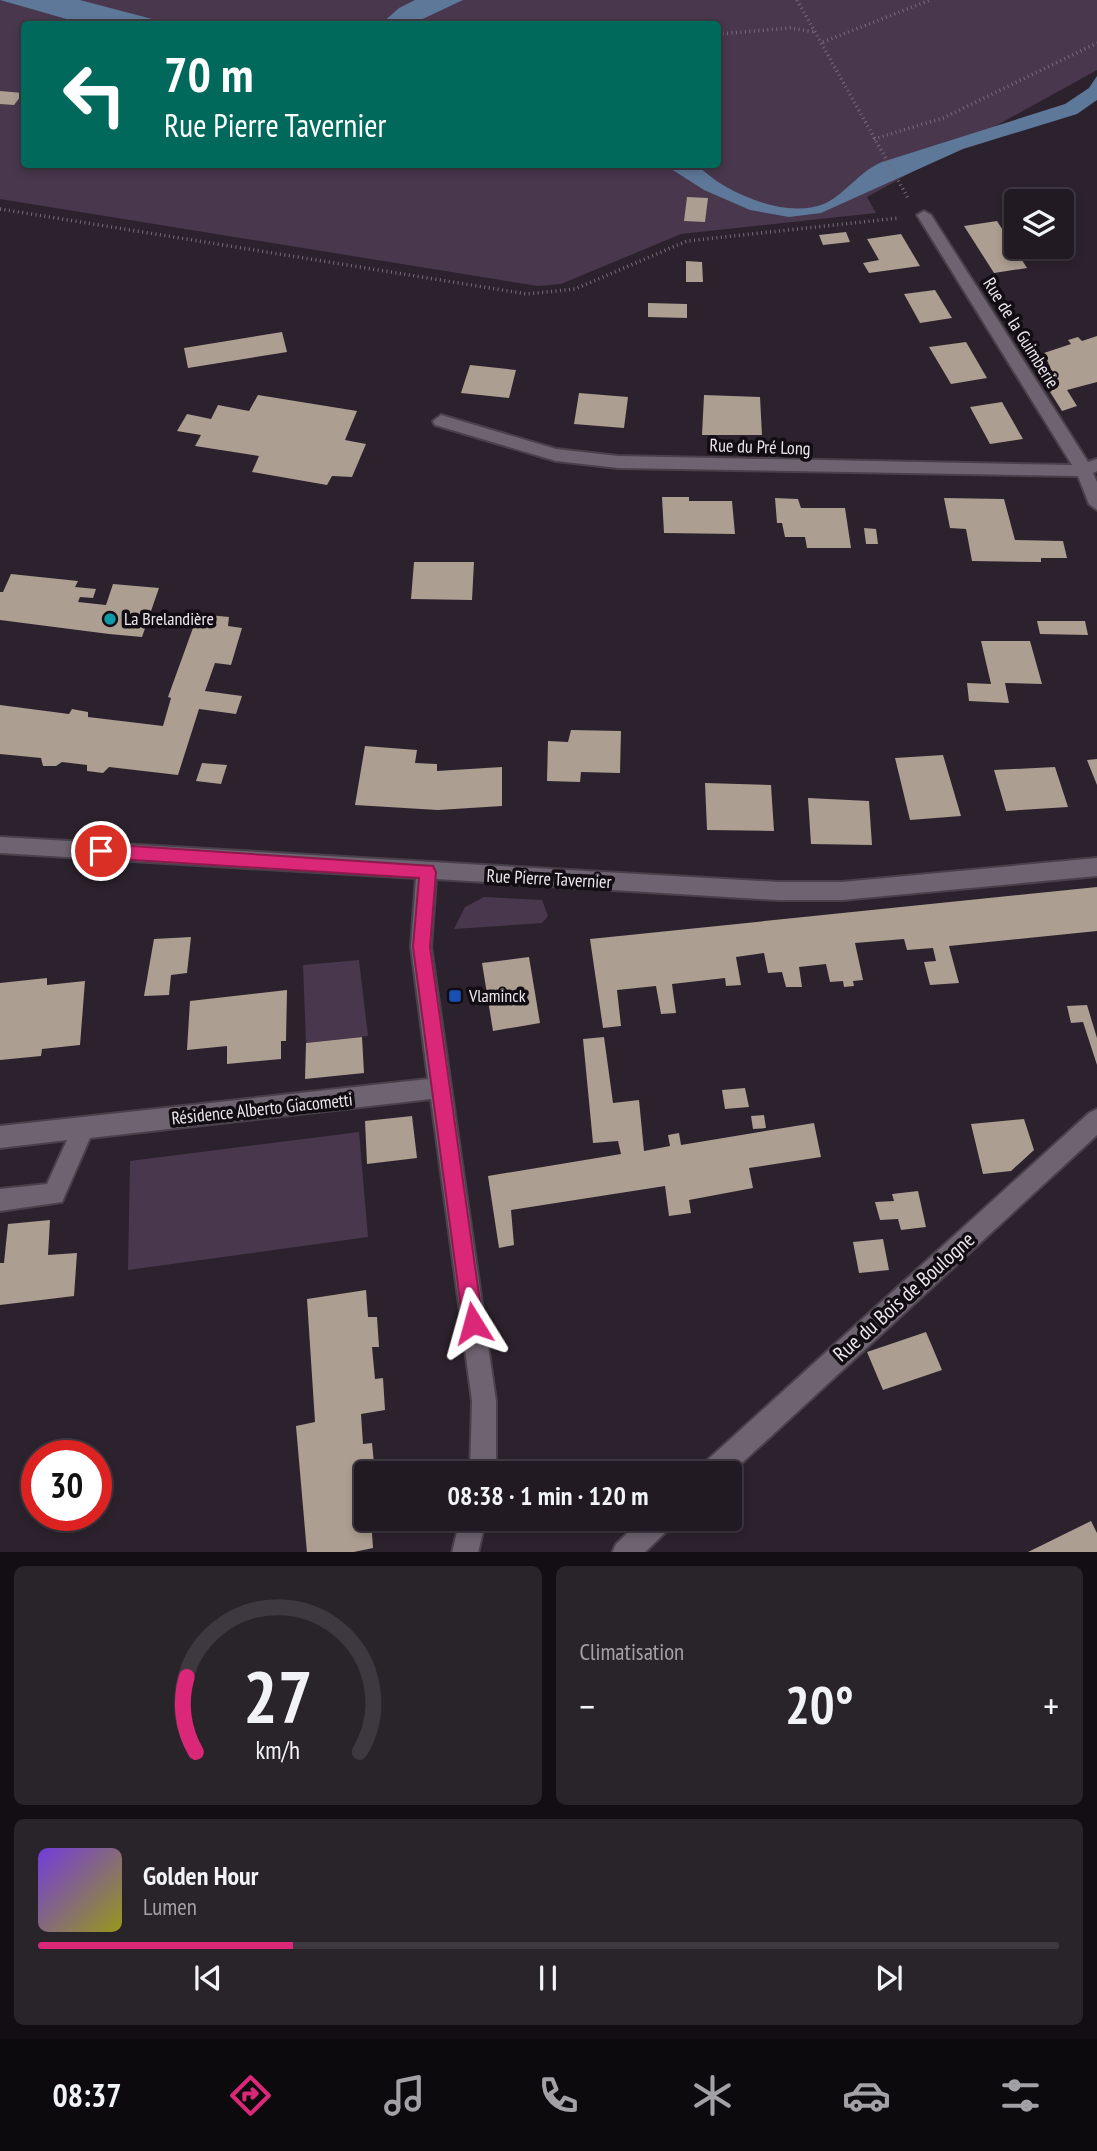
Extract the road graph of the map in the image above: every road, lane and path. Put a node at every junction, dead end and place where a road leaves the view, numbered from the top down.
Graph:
1 (797, 0) edge
2 (930, 0) edge
3 (816, 32) junction
4 (721, 34) edge
5 (823, 42) junction
6 (1097, 43) edge
7 (874, 139) junction
8 (901, 187) dead end
9 (0, 209) edge
10 (924, 215) joint
11 (441, 421) dead end
12 (1091, 468) edge
13 (1097, 504) edge
14 (0, 845) edge
15 (1097, 867) edge
16 (427, 872) junction
17 (440, 1088) junction
18 (1097, 1120) edge
19 (83, 1129) junction
20 (0, 1138) edge
21 (0, 1200) edge
22 (483, 1461) edge
23 (725, 1461) edge
24 (470, 1531) edge
25 (649, 1531) edge
26 (465, 1552) edge
27 (625, 1552) edge

1 - 3 path
2 - 5 path
3 - 4 path
3 - 5 path
5 - 7 path
6 - 7 path
7 - 8 path
9 - 10 path
10 - 12 street, Rue de la Guimberie
11 - 12 street, Rue du Pré Long
12 - 13 street, Rue de la Guimberie
14 - 16 street, Rue Pierre Tavernier
15 - 16 street, Rue Pierre Tavernier
16 - 17 street
17 - 19 street, Résidence Alberto Giacometti
17 - 22 street
18 - 23 street, Rue du Bois de Boulogne
19 - 20 street, Résidence Alberto Giacometti
19 - 21 street
24 - 26 street
25 - 27 street

